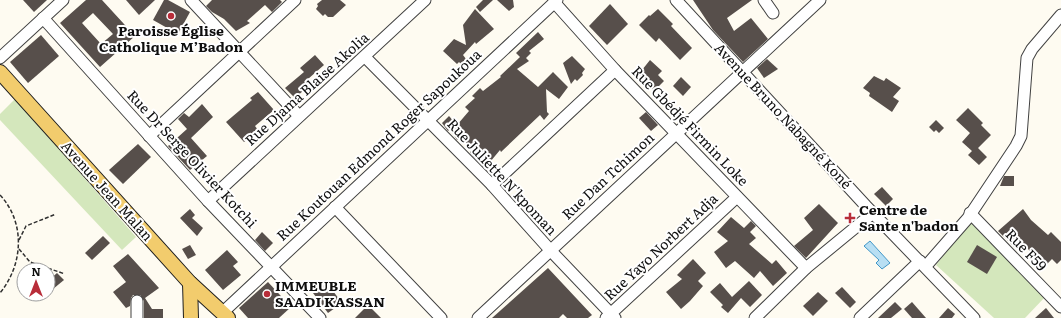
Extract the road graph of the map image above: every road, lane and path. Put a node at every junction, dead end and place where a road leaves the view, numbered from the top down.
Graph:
1 (63, 0) edge
2 (295, 0) edge
3 (425, 0) edge
4 (676, 0) edge
5 (764, 0) edge
6 (820, 0) edge
7 (556, 1) edge
8 (195, 2) edge
9 (773, 13) dead end
10 (1061, 15) edge
11 (43, 18) junction
12 (239, 52) junction
13 (366, 57) junction
14 (0, 58) edge
15 (615, 70) junction
16 (0, 72) edge
17 (743, 73) junction
18 (299, 116) junction
19 (427, 120) junction
20 (676, 132) junction
21 (149, 136) junction
22 (492, 185) junction
23 (0, 195) edge
24 (737, 197) junction
25 (208, 201) junction
26 (335, 207) junction
27 (873, 213) junction
28 (970, 213) junction
29 (56, 214) dead end
30 (18, 242) junction
31 (18, 248) junction
32 (551, 251) junction
33 (923, 264) junction
34 (272, 267) junction
35 (806, 268) junction
36 (65, 274) dead end
37 (190, 283) junction
38 (0, 293) edge
39 (137, 301) dead end
40 (1061, 307) edge
41 (225, 315) edge
42 (610, 317) edge
43 (137, 318) edge
44 (191, 318) edge
45 (320, 318) edge
46 (441, 318) edge
47 (478, 318) edge
48 (755, 318) edge
49 (860, 318) edge
50 (974, 318) edge

1 - 11 street
2 - 12 street
3 - 13 street, Rue Djama Blaise Akolia
4 - 17 street, Avenue Bruno Nabagné Koné
5 - 9 street
6 - 17 street, Rue Dan Tchimon
7 - 15 street, Rue Gbédjé Firmin Loke
7 - 19 street, Rue Koutouan Edmond Roger Sapoukoua
8 - 12 street
10 - 28 street
11 - 14 street
11 - 21 street, Rue Dr Serge Olivier Kotchi
12 - 18 street
12 - 21 street
13 - 18 street, Rue Djama Blaise Akolia
13 - 19 street, Rue Juliette N'kpoman
15 - 20 street, Rue Gbédjé Firmin Loke
15 - 22 street
16 - 37 main road, Avenue Jean Malan
17 - 20 street, Rue Dan Tchimon
17 - 27 street, Avenue Bruno Nabagné Koné
18 - 25 street, Rue Djama Blaise Akolia
19 - 22 street, Rue Juliette N'kpoman
19 - 26 street, Rue Koutouan Edmond Roger Sapoukoua
20 - 24 street, Rue Gbédjé Firmin Loke
20 - 32 street, Rue Dan Tchimon
21 - 25 street, Rue Dr Serge Olivier Kotchi
22 - 32 street, Rue Juliette N'kpoman
23 - 30 path
24 - 35 street, Rue Gbédjé Firmin Loke
24 - 42 street, Rue Yayo Norbert Adja
25 - 34 street, Rue Dr Serge Olivier Kotchi
26 - 34 street, Rue Koutouan Edmond Roger Sapoukoua
26 - 46 street
27 - 33 street, Avenue Bruno Nabagné Koné
27 - 35 street
28 - 33 street
28 - 40 street, Rue F59
29 - 30 path
30 - 31 path
31 - 36 path
31 - 38 path
32 - 42 street, Rue Juliette N'kpoman
32 - 47 street, Rue Dan Tchimon
33 - 49 street
33 - 50 street, Avenue Bruno Nabagné Koné
34 - 41 street, Rue Koutouan Edmond Roger Sapoukoua
34 - 45 street, Rue Dr Serge Olivier Kotchi
35 - 48 street
37 - 41 main road
37 - 44 main road
39 - 43 street

